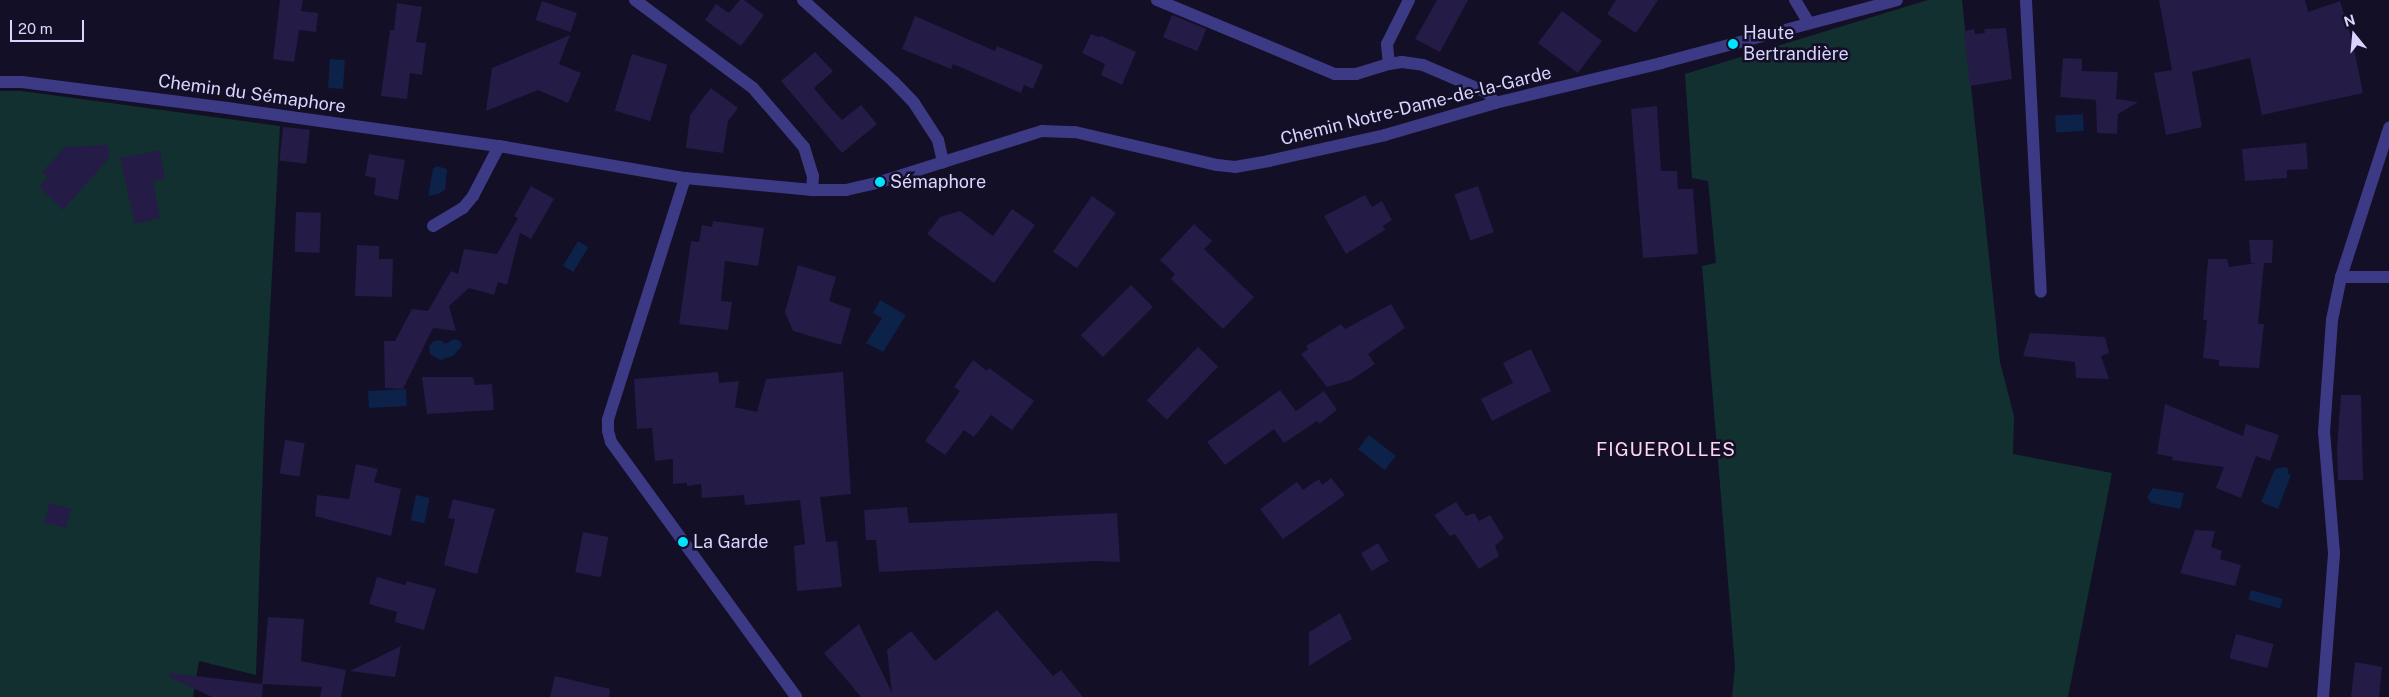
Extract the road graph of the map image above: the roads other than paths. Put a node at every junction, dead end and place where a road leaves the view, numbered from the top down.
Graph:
1 (635, 0) edge
2 (804, 0) edge
3 (1157, 0) edge
4 (1409, 0) edge
5 (1794, 0) edge
6 (1897, 0) edge
7 (2026, 0) edge
8 (1809, 23) junction
9 (1389, 64) junction
10 (0, 82) edge
11 (1495, 103) junction
12 (2389, 128) edge
13 (499, 146) junction
14 (943, 162) junction
15 (685, 178) junction
16 (812, 190) junction
17 (433, 226) dead end
18 (2342, 277) junction
19 (2389, 277) edge
20 (2041, 292) dead end
21 (796, 697) edge
22 (2323, 697) edge

1 - 16 street
2 - 14 street
3 - 9 street
4 - 9 street
5 - 8 street
6 - 8 street, Chemin Notre-Dame-de-la-Garde
7 - 20 street
8 - 11 street, Chemin Notre-Dame-de-la-Garde
9 - 11 street
10 - 13 street, Chemin du Sémaphore
11 - 14 street, Chemin Notre-Dame-de-la-Garde
12 - 18 street
13 - 15 street, Chemin du Sémaphore
13 - 17 street
14 - 16 street, Chemin Notre-Dame-de-la-Garde
15 - 16 street, Chemin Notre-Dame-de-la-Garde
15 - 21 street
18 - 19 street
18 - 22 street

